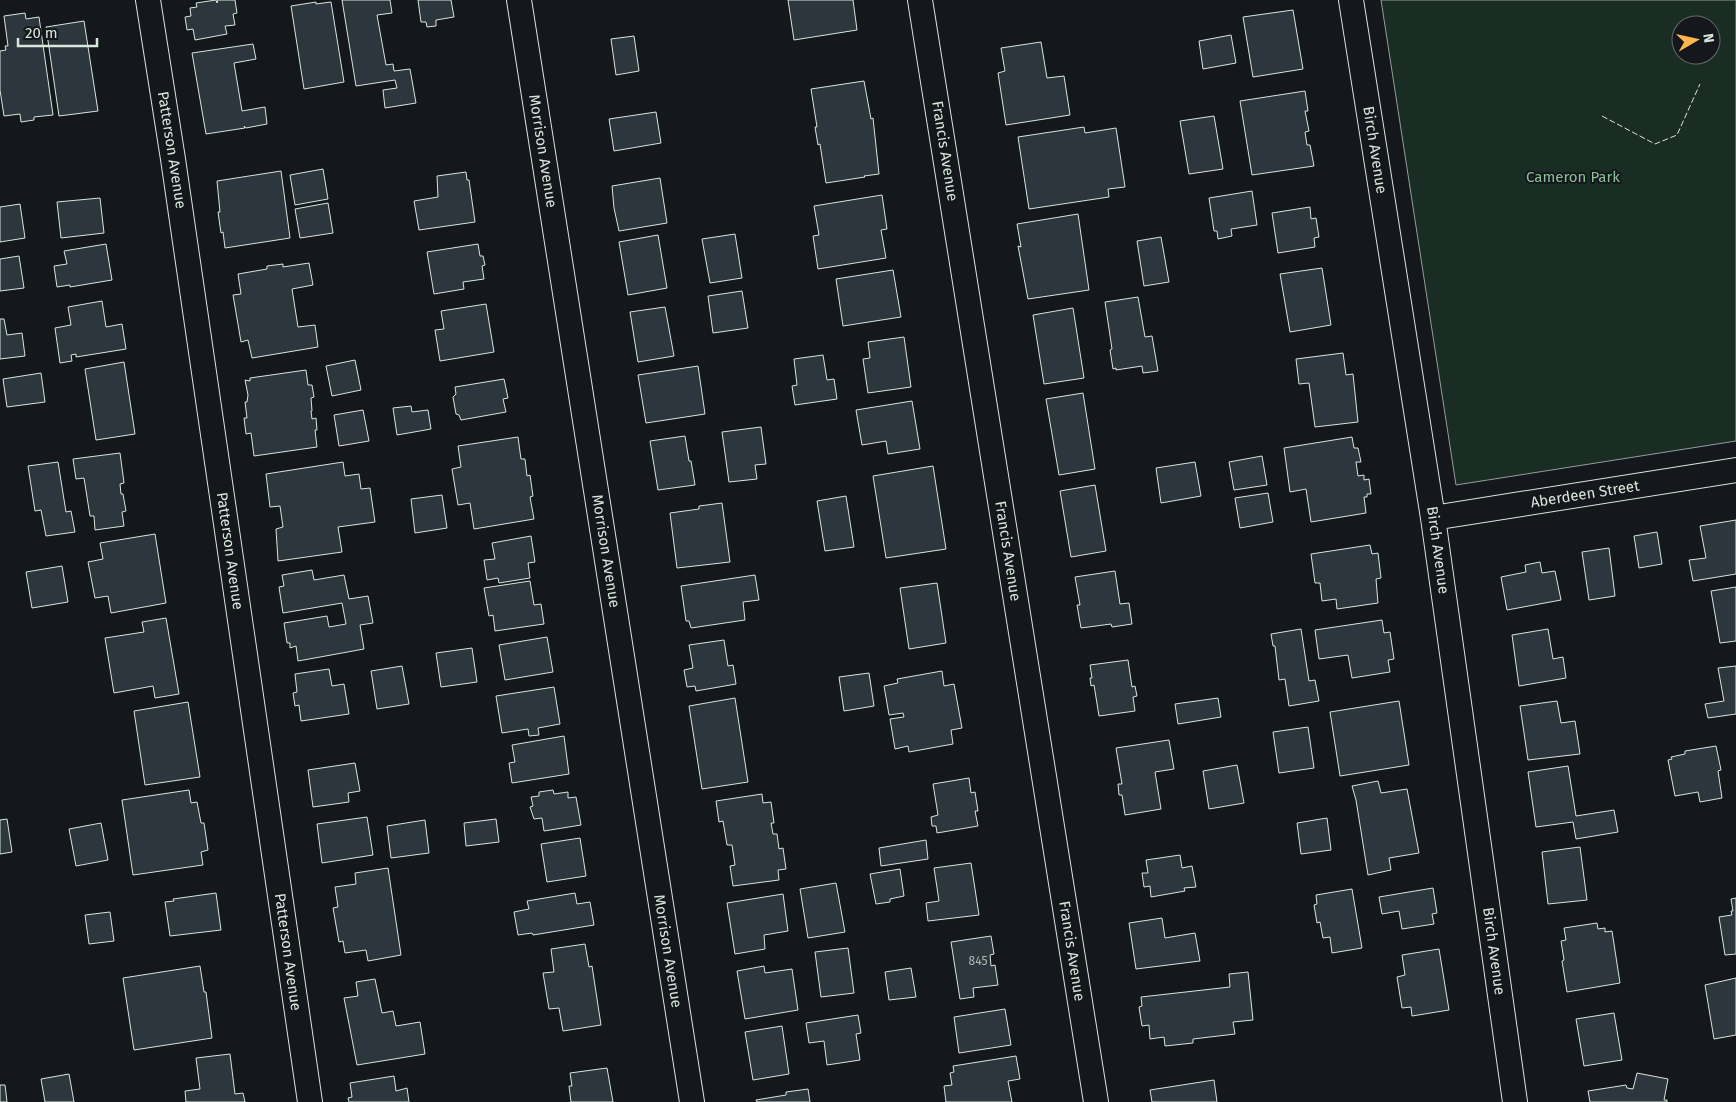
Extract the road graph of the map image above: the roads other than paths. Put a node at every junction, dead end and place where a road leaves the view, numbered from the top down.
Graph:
1 (148, 0) edge
2 (519, 0) edge
3 (920, 0) edge
4 (1351, 0) edge
5 (1736, 470) edge
6 (1433, 518) junction
7 (310, 1102) edge
8 (692, 1102) edge
9 (1096, 1102) edge
10 (1515, 1102) edge

1 - 7 street, Patterson Avenue
2 - 8 street, Morrison Avenue
3 - 9 street, Francis Avenue
4 - 6 street, Birch Avenue
5 - 6 street, Aberdeen Street
6 - 10 street, Birch Avenue

